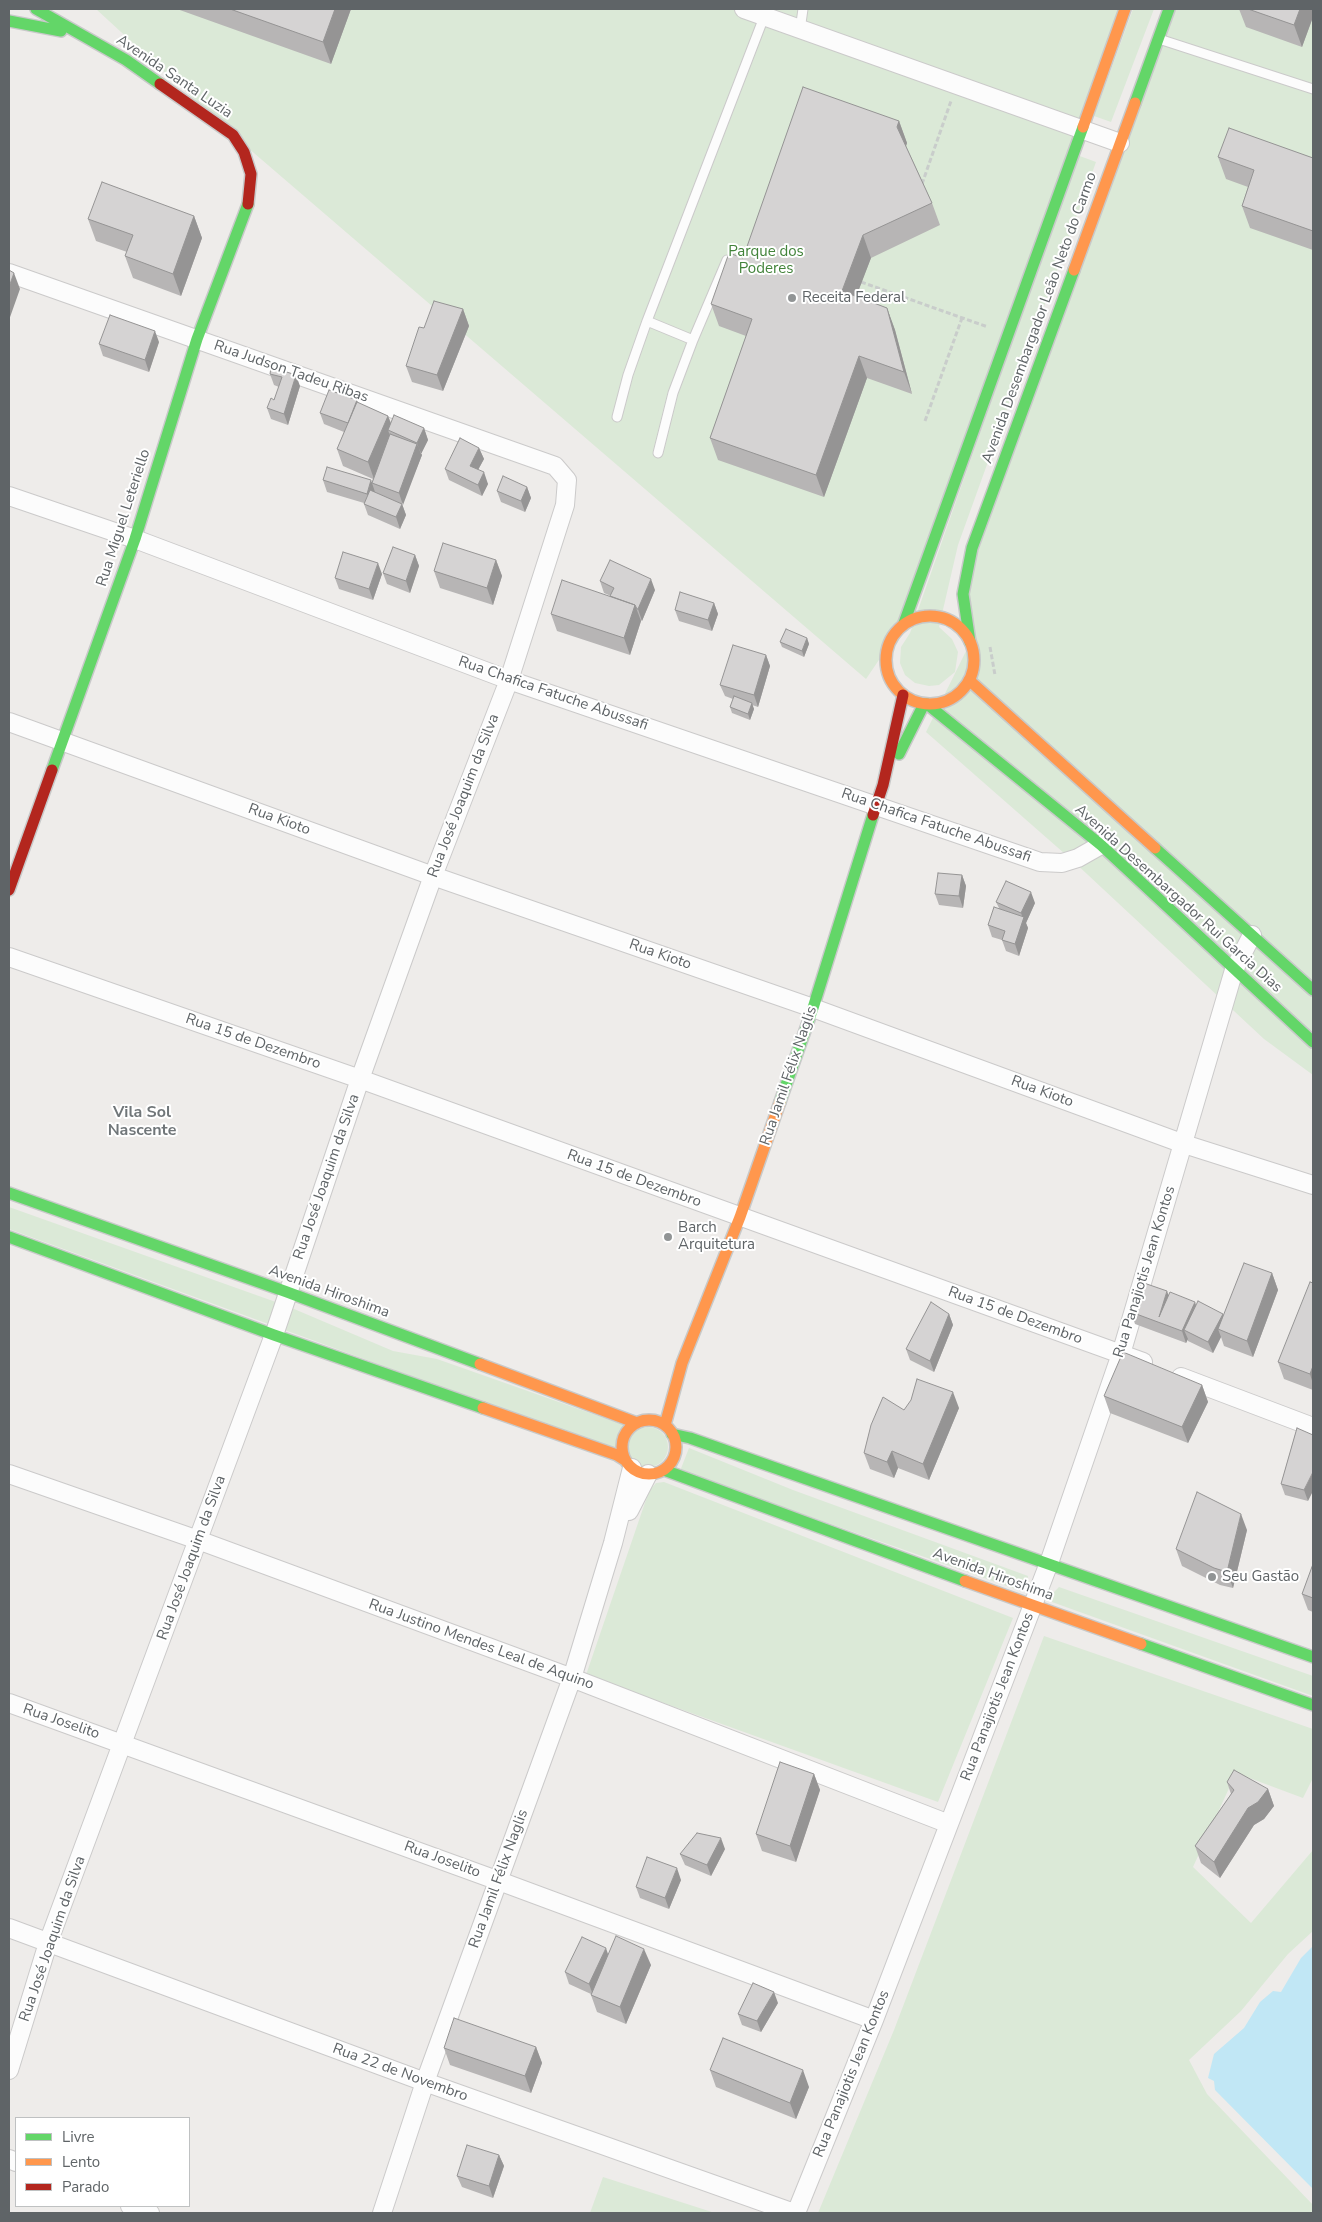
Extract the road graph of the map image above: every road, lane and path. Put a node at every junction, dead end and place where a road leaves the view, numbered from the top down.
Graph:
1 (36, 9) edge
2 (744, 9) edge
3 (803, 9) edge
4 (1125, 9) edge
5 (1169, 9) edge
6 (764, 17) junction
7 (9, 21) edge
8 (800, 30) junction
9 (81, 35) junction
10 (1159, 39) junction
11 (957, 85) junction
12 (1313, 89) edge
13 (1081, 130) junction
14 (1120, 142) junction
15 (244, 152) joint
16 (921, 185) edge
17 (727, 260) edge
18 (9, 273) edge
19 (861, 282) dead end
20 (962, 318) junction
21 (647, 321) junction
22 (1007, 334) junction
23 (196, 339) junction
24 (693, 340) junction
25 (617, 417) dead end
26 (925, 421) dead end
27 (658, 453) dead end
28 (567, 480) joint
29 (9, 496) edge
30 (135, 538) junction
31 (904, 624) junction
32 (970, 642) junction
33 (509, 680) junction
34 (969, 680) junction
35 (903, 695) junction
36 (925, 704) junction
37 (9, 722) edge
38 (62, 741) junction
39 (883, 785) junction
40 (876, 806) junction
41 (1100, 845) junction
42 (433, 876) junction
43 (9, 890) edge
44 (1252, 935) junction
45 (9, 957) edge
46 (1234, 970) junction
47 (1313, 990) edge
48 (813, 1008) junction
49 (1313, 1042) edge
50 (360, 1079) junction
51 (1184, 1144) junction
52 (1313, 1185) edge
53 (9, 1193) edge
54 (740, 1217) junction
55 (9, 1237) edge
56 (288, 1292) junction
57 (274, 1335) junction
58 (1121, 1354) junction
59 (682, 1363) junction
60 (663, 1392) dead end
61 (654, 1407) dead end
62 (643, 1421) junction
63 (1313, 1427) edge
64 (669, 1429) junction
65 (642, 1468) junction
66 (9, 1474) edge
67 (198, 1540) junction
68 (1049, 1563) junction
69 (1032, 1606) junction
70 (1313, 1657) edge
71 (572, 1678) junction
72 (9, 1703) edge
73 (1313, 1705) edge
74 (124, 1744) junction
75 (950, 1824) junction
76 (499, 1880) junction
77 (9, 1928) edge
78 (48, 1943) junction
79 (874, 2020) junction
80 (9, 2070) edge
81 (425, 2082) junction
82 (133, 2207) edge
83 (150, 2213) edge
84 (382, 2213) edge
85 (795, 2213) edge

1 - 9 main road, Avenida Santa Luzia
2 - 6 street
3 - 8 lane
4 - 13 main road, Avenida Desembargador Leão Neto do Carmo
5 - 10 main road, Avenida Desembargador Leão Neto do Carmo
6 - 8 street
6 - 21 lane
7 - 9 main road, Avenida Santa Luzia
8 - 11 street
9 - 15 main road, Avenida Santa Luzia
10 - 12 lane
10 - 14 main road, Avenida Desembargador Leão Neto do Carmo
11 - 13 street
11 - 16 path
13 - 14 street
13 - 22 main road, Avenida Desembargador Leão Neto do Carmo
14 - 32 main road, Avenida Desembargador Leão Neto do Carmo
15 - 23 main road, Rua Miguel Leteriello
17 - 24 lane
18 - 23 street, Rua Judson Tadeu Ribas
19 - 20 path
20 - 22 path
20 - 26 path
21 - 24 lane
21 - 25 lane
22 - 31 main road, Avenida Desembargador Leão Neto do Carmo
23 - 28 street, Rua Judson Tadeu Ribas
23 - 30 main road, Rua Miguel Leteriello
24 - 27 lane
28 - 33 street, Rua José Joaquim da Silva
29 - 30 street, Rua Chafica Fatuche Abussafi
30 - 33 street, Rua Chafica Fatuche Abussafi
30 - 38 main road, Rua Miguel Leteriello
31 - 32 main road
31 - 35 main road
32 - 34 main road
33 - 40 street, Rua Chafica Fatuche Abussafi
33 - 42 street, Rua José Joaquim da Silva
34 - 36 main road
34 - 44 main road, Avenida Desembargador Rui Garcia Dias
35 - 36 main road
35 - 39 main road, Rua Jamil Félix Naglis
36 - 39 main road, Rua Jamil Félix Naglis
36 - 41 main road, Avenida Desembargador Rui Garcia Dias
37 - 38 street, Rua Kioto
38 - 42 street, Rua Kioto
38 - 43 main road, Rua Miguel Leteriello
39 - 40 main road, Rua Jamil Félix Naglis
40 - 41 street, Rua Chafica Fatuche Abussafi
40 - 48 main road, Rua Jamil Félix Naglis
41 - 46 main road, Avenida Desembargador Rui Garcia Dias
42 - 48 street, Rua Kioto
42 - 50 street, Rua José Joaquim da Silva
44 - 46 street, Rua Panajiotis Jean Kontos
44 - 47 main road, Avenida Desembargador Rui Garcia Dias
45 - 50 street, Rua 15 de Dezembro
46 - 49 main road, Avenida Desembargador Rui Garcia Dias
46 - 51 street, Rua Panajiotis Jean Kontos
48 - 51 street, Rua Kioto
48 - 54 main road, Rua Jamil Félix Naglis
50 - 54 street, Rua 15 de Dezembro
50 - 56 street, Rua José Joaquim da Silva
51 - 52 street, Rua Kioto
51 - 58 street, Rua Panajiotis Jean Kontos
53 - 56 main road, Avenida Hiroshima
54 - 58 street, Rua 15 de Dezembro
54 - 59 main road, Rua Jamil Félix Naglis
55 - 57 main road, Avenida Hiroshima
56 - 57 street, Rua José Joaquim da Silva
56 - 62 main road, Avenida Hiroshima
57 - 65 main road, Avenida Hiroshima
57 - 67 street, Rua José Joaquim da Silva
58 - 63 street, Rua 15 de Dezembro
58 - 68 street, Rua Panajiotis Jean Kontos
59 - 60 main road, Rua Jamil Félix Naglis
59 - 64 main road, Rua Jamil Félix Naglis
61 - 62 main road
62 - 64 main road
62 - 65 main road
64 - 65 main road
64 - 68 main road, Avenida Hiroshima
65 - 69 main road, Avenida Hiroshima
65 - 71 street, Rua Jamil Félix Naglis
66 - 67 street, Rua Justino Mendes Leal de Aquino
67 - 71 street, Rua Justino Mendes Leal de Aquino
67 - 74 street, Rua José Joaquim da Silva
68 - 69 street, Rua Panajiotis Jean Kontos
68 - 70 main road, Avenida Hiroshima
69 - 73 main road, Avenida Hiroshima
69 - 75 street, Rua Panajiotis Jean Kontos
71 - 75 street, Rua Justino Mendes Leal de Aquino
71 - 76 street, Rua Jamil Félix Naglis
72 - 74 street, Rua Joselito
74 - 76 street, Rua Joselito
74 - 78 street, Rua José Joaquim da Silva
75 - 79 street, Rua Panajiotis Jean Kontos
76 - 79 street, Rua Joselito
76 - 81 street, Rua Jamil Félix Naglis
77 - 78 street, Rua 22 de Novembro
78 - 80 street, Rua José Joaquim da Silva
78 - 81 street, Rua 22 de Novembro
79 - 85 street, Rua Panajiotis Jean Kontos
81 - 84 street, Rua Jamil Félix Naglis
81 - 85 street, Rua 22 de Novembro
82 - 83 street

